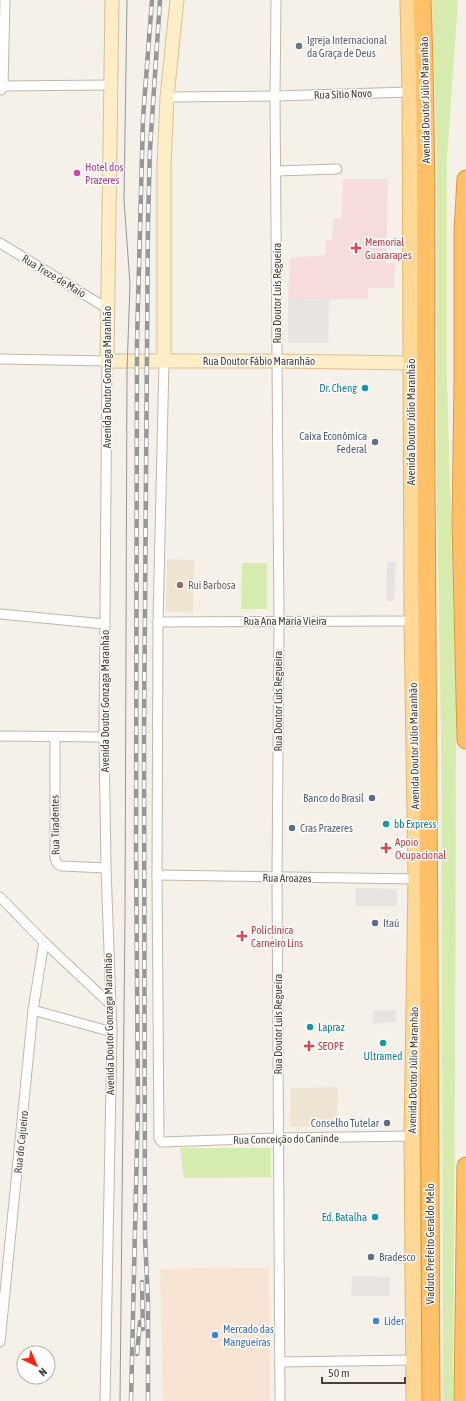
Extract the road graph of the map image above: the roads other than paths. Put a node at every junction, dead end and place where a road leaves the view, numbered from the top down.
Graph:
1 (5, 0) edge
2 (112, 0) edge
3 (177, 0) edge
4 (276, 0) edge
5 (408, 0) edge
6 (422, 0) edge
7 (111, 85) junction
8 (1, 88) edge
9 (410, 92) junction
10 (275, 96) junction
11 (167, 97) junction
12 (337, 169) dead end
13 (276, 170) junction
14 (466, 179) edge
15 (0, 243) edge
16 (108, 309) junction
17 (0, 359) edge
18 (107, 361) junction
19 (164, 361) junction
20 (277, 361) junction
21 (410, 363) junction
22 (0, 614) edge
23 (279, 621) junction
24 (412, 621) junction
25 (158, 622) junction
26 (105, 624) junction
27 (0, 736) edge
28 (55, 737) junction
29 (104, 737) junction
30 (466, 740) edge
31 (106, 868) junction
32 (157, 875) junction
33 (277, 878) junction
34 (416, 879) junction
35 (0, 897) edge
36 (44, 942) junction
37 (110, 1004) junction
38 (33, 1010) junction
39 (112, 1032) junction
40 (430, 1088) joint
41 (412, 1136) junction
42 (279, 1138) junction
43 (466, 1166) edge
44 (0, 1342) edge
45 (413, 1360) junction
46 (280, 1362) junction
47 (105, 1401) edge
48 (280, 1401) edge
49 (414, 1401) edge
50 (431, 1401) edge
51 (463, 1401) edge

1 - 8 street
2 - 7 street, Avenida Doutor Gonzaga Maranhão
3 - 11 street
4 - 10 street, Rua Doutor Luís Regueira
5 - 9 main road, Avenida Doutor Júlio Maranhão
6 - 40 highway, Avenida Doutor Júlio Maranhão
7 - 8 street
7 - 16 street, Avenida Doutor Gonzaga Maranhão
9 - 10 street, Rua Sítio Novo
9 - 21 main road, Avenida Doutor Júlio Maranhão
10 - 11 street, Rua Sítio Novo
10 - 13 street, Rua Doutor Luís Regueira
11 - 19 street
12 - 13 street
13 - 20 street, Rua Doutor Luís Regueira
14 - 30 highway
15 - 16 street, Rua Treze de Maio
16 - 18 street, Avenida Doutor Gonzaga Maranhão
17 - 18 street
18 - 19 street, Rua Doutor Fábio Maranhão
18 - 26 street, Avenida Doutor Gonzaga Maranhão
19 - 20 street, Rua Doutor Fábio Maranhão
19 - 25 street
20 - 21 street, Rua Doutor Fábio Maranhão
20 - 23 street, Rua Doutor Luís Regueira
21 - 24 main road, Avenida Doutor Júlio Maranhão
22 - 26 street
23 - 24 street, Rua Ana Maria Vieira
23 - 25 street, Rua Ana Maria Vieira
23 - 33 street, Rua Doutor Luís Regueira
24 - 34 main road, Avenida Doutor Júlio Maranhão
25 - 32 street
26 - 29 street, Avenida Doutor Gonzaga Maranhão
27 - 28 street
28 - 29 street
28 - 31 street, Rua Tiradentes
29 - 31 street, Avenida Doutor Gonzaga Maranhão
31 - 37 street, Avenida Doutor Gonzaga Maranhão
32 - 33 street, Rua Aroazes
32 - 42 street, Rua Conceição do Caninde
33 - 34 street, Rua Aroazes
33 - 42 street, Rua Doutor Luís Regueira
34 - 41 main road, Avenida Doutor Júlio Maranhão
35 - 36 street
36 - 37 street
36 - 38 street, Rua do Cajueiro
37 - 39 street, Avenida Doutor Gonzaga Maranhão
38 - 39 street
38 - 44 street, Rua do Cajueiro
39 - 47 street, Avenida Doutor Gonzaga Maranhão
40 - 50 highway, Viaduto Prefeito Geraldo Melo
41 - 42 street, Rua Conceição do Caninde
41 - 45 main road, Avenida Doutor Júlio Maranhão
42 - 46 street, Rua Doutor Luís Regueira
43 - 51 highway
45 - 46 street
45 - 49 main road, Avenida Doutor Júlio Maranhão
46 - 48 street, Rua Doutor Luís Regueira

